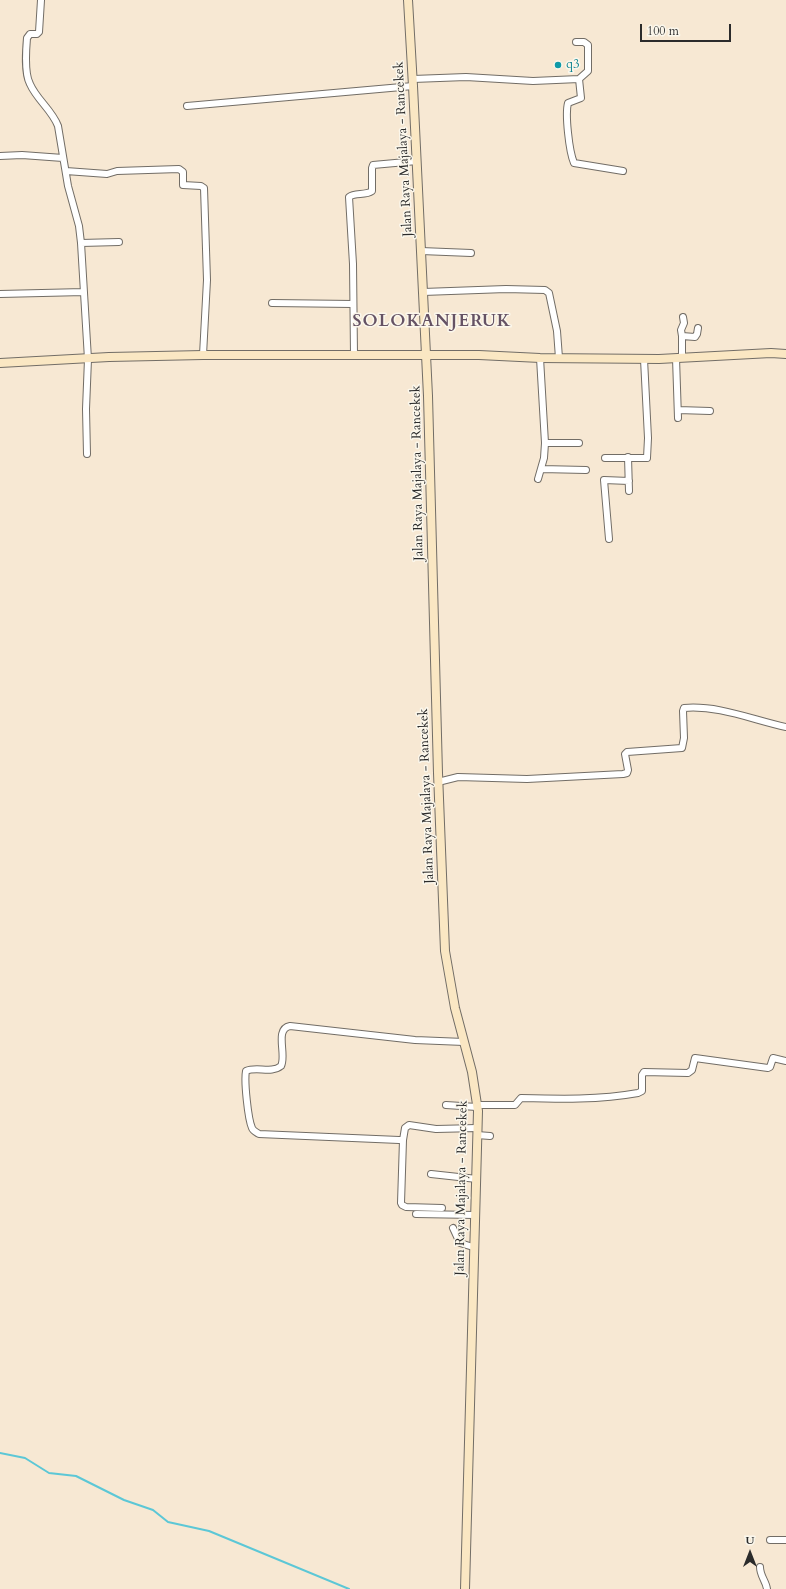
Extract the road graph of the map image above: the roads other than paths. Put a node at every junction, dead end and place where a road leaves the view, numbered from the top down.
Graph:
1 (41, 0) edge
2 (408, 0) edge
3 (576, 42) dead end
4 (580, 79) junction
5 (413, 82) junction
6 (187, 106) dead end
7 (0, 156) edge
8 (63, 158) junction
9 (417, 161) junction
10 (623, 171) dead end
11 (66, 172) junction
12 (119, 242) dead end
13 (81, 243) junction
14 (421, 251) junction
15 (471, 253) dead end
16 (84, 292) junction
17 (423, 292) junction
18 (0, 294) edge
19 (272, 303) dead end
20 (353, 304) junction
21 (683, 317) dead end
22 (698, 328) dead end
23 (682, 336) junction
24 (786, 354) edge
25 (203, 355) junction
26 (354, 355) junction
27 (426, 355) junction
28 (540, 358) junction
29 (559, 358) junction
30 (679, 358) junction
31 (88, 359) junction
32 (644, 359) junction
33 (0, 363) edge
34 (678, 410) junction
35 (710, 411) dead end
36 (678, 418) dead end
37 (544, 442) junction
38 (579, 443) dead end
39 (87, 454) dead end
40 (628, 457) junction
41 (605, 458) dead end
42 (541, 470) junction
43 (586, 470) dead end
44 (538, 479) dead end
45 (629, 481) junction
46 (629, 492) dead end
47 (609, 539) dead end
48 (786, 727) edge
49 (438, 782) junction
50 (464, 1042) junction
51 (786, 1061) edge
52 (446, 1105) dead end
53 (477, 1106) junction
54 (477, 1132) junction
55 (490, 1136) dead end
56 (403, 1140) junction
57 (431, 1174) dead end
58 (477, 1178) junction
59 (442, 1208) dead end
60 (416, 1214) dead end
61 (475, 1215) junction
62 (453, 1228) dead end
63 (473, 1247) junction
64 (770, 1540) dead end
65 (786, 1540) edge
66 (760, 1567) dead end
67 (465, 1589) edge
68 (767, 1589) edge

1 - 8 street
2 - 5 main road, Jalan Raya Majalaya - Rancekek
3 - 4 street
4 - 5 street
4 - 10 street
5 - 6 street
5 - 9 main road, Jalan Raya Majalaya - Rancekek
7 - 8 street
8 - 11 street
9 - 14 main road, Jalan Raya Majalaya - Rancekek
9 - 20 street
11 - 13 street
11 - 25 street
12 - 13 street
13 - 16 street
14 - 15 street
14 - 17 main road, Jalan Raya Majalaya - Rancekek
16 - 18 street
16 - 31 street
17 - 27 main road, Jalan Raya Majalaya - Rancekek
17 - 29 street
19 - 20 street
20 - 26 street
21 - 23 street
22 - 23 street
23 - 30 street
24 - 30 main road
25 - 26 main road
25 - 31 main road
26 - 27 main road
27 - 28 main road
27 - 49 main road, Jalan Raya Majalaya - Rancekek
28 - 29 main road
28 - 37 street
29 - 32 main road
30 - 32 main road
30 - 34 street
31 - 33 main road
31 - 39 street
32 - 40 street
34 - 35 street
34 - 36 street
37 - 38 street
37 - 42 street
40 - 41 street
40 - 45 street
42 - 43 street
42 - 44 street
45 - 46 street
45 - 47 street
48 - 49 street
49 - 50 main road, Jalan Raya Majalaya - Rancekek
50 - 53 main road, Jalan Raya Majalaya - Rancekek
50 - 56 street
51 - 53 street
52 - 53 street
53 - 54 main road, Jalan Raya Majalaya - Rancekek
54 - 55 street
54 - 56 street
54 - 58 main road, Jalan Raya Majalaya - Rancekek
56 - 59 street
57 - 58 street
58 - 61 main road, Jalan Raya Majalaya - Rancekek
60 - 61 street
61 - 63 main road, Jalan Raya Majalaya - Rancekek
62 - 63 street
63 - 67 main road, Jalan Raya Majalaya - Rancekek
64 - 65 street
66 - 68 street

